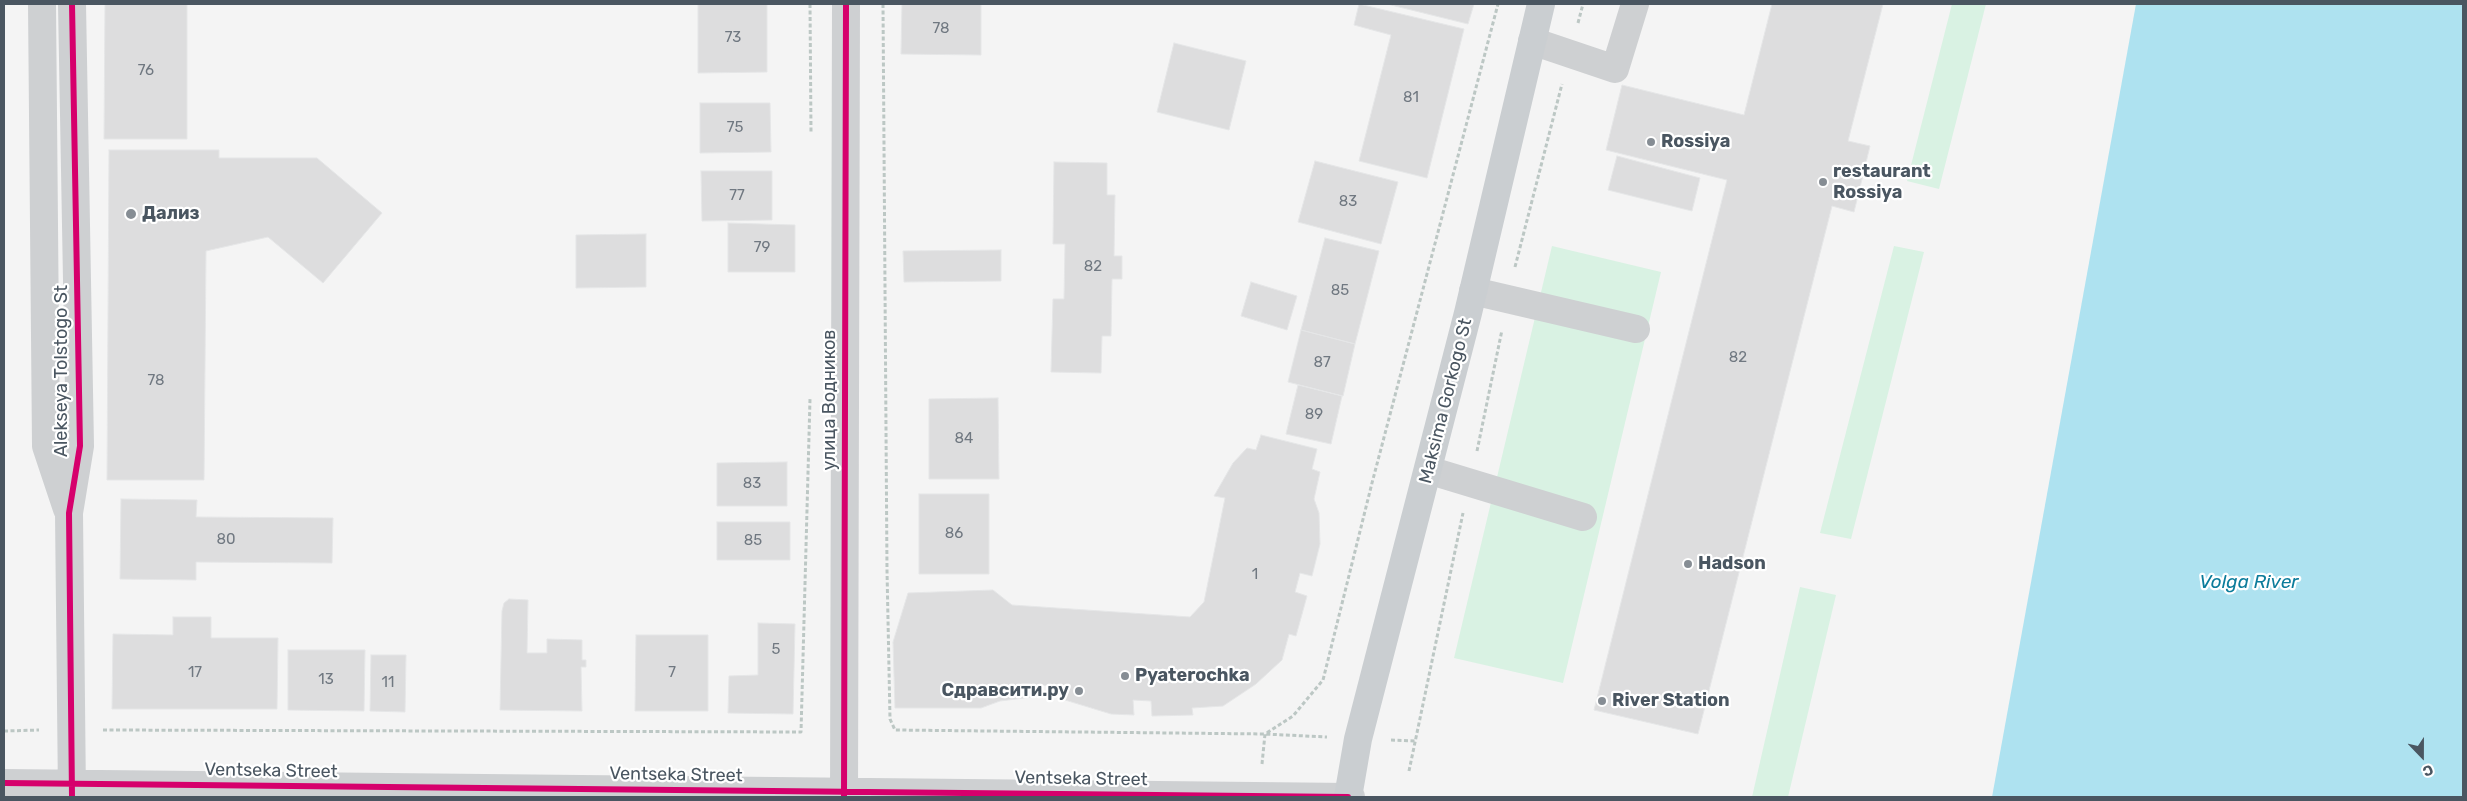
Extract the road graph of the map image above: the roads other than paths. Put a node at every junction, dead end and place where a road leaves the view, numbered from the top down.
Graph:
1 (42, 4) edge
2 (72, 4) edge
3 (846, 4) edge
4 (1541, 4) edge
5 (1635, 4) edge
6 (1532, 41) junction
7 (1474, 291) junction
8 (1636, 329) dead end
9 (1428, 470) junction
10 (69, 513) junction
11 (1583, 517) dead end
12 (4, 783) edge
13 (72, 790) edge
14 (844, 794) edge
15 (1349, 797) edge

1 - 10 street
2 - 10 street, Alekseya Tolstogo St
3 - 14 street, улица Водников
4 - 6 main road, Maksima Gorkogo St
5 - 6 street
6 - 7 main road, Maksima Gorkogo St
7 - 8 street
7 - 9 main road, Maksima Gorkogo St
9 - 11 street
9 - 15 main road, Maksima Gorkogo St
10 - 13 street, Alekseya Tolstogo St
12 - 13 street, Ventseka Street
13 - 14 street, Ventseka Street
14 - 15 street, Ventseka Street

